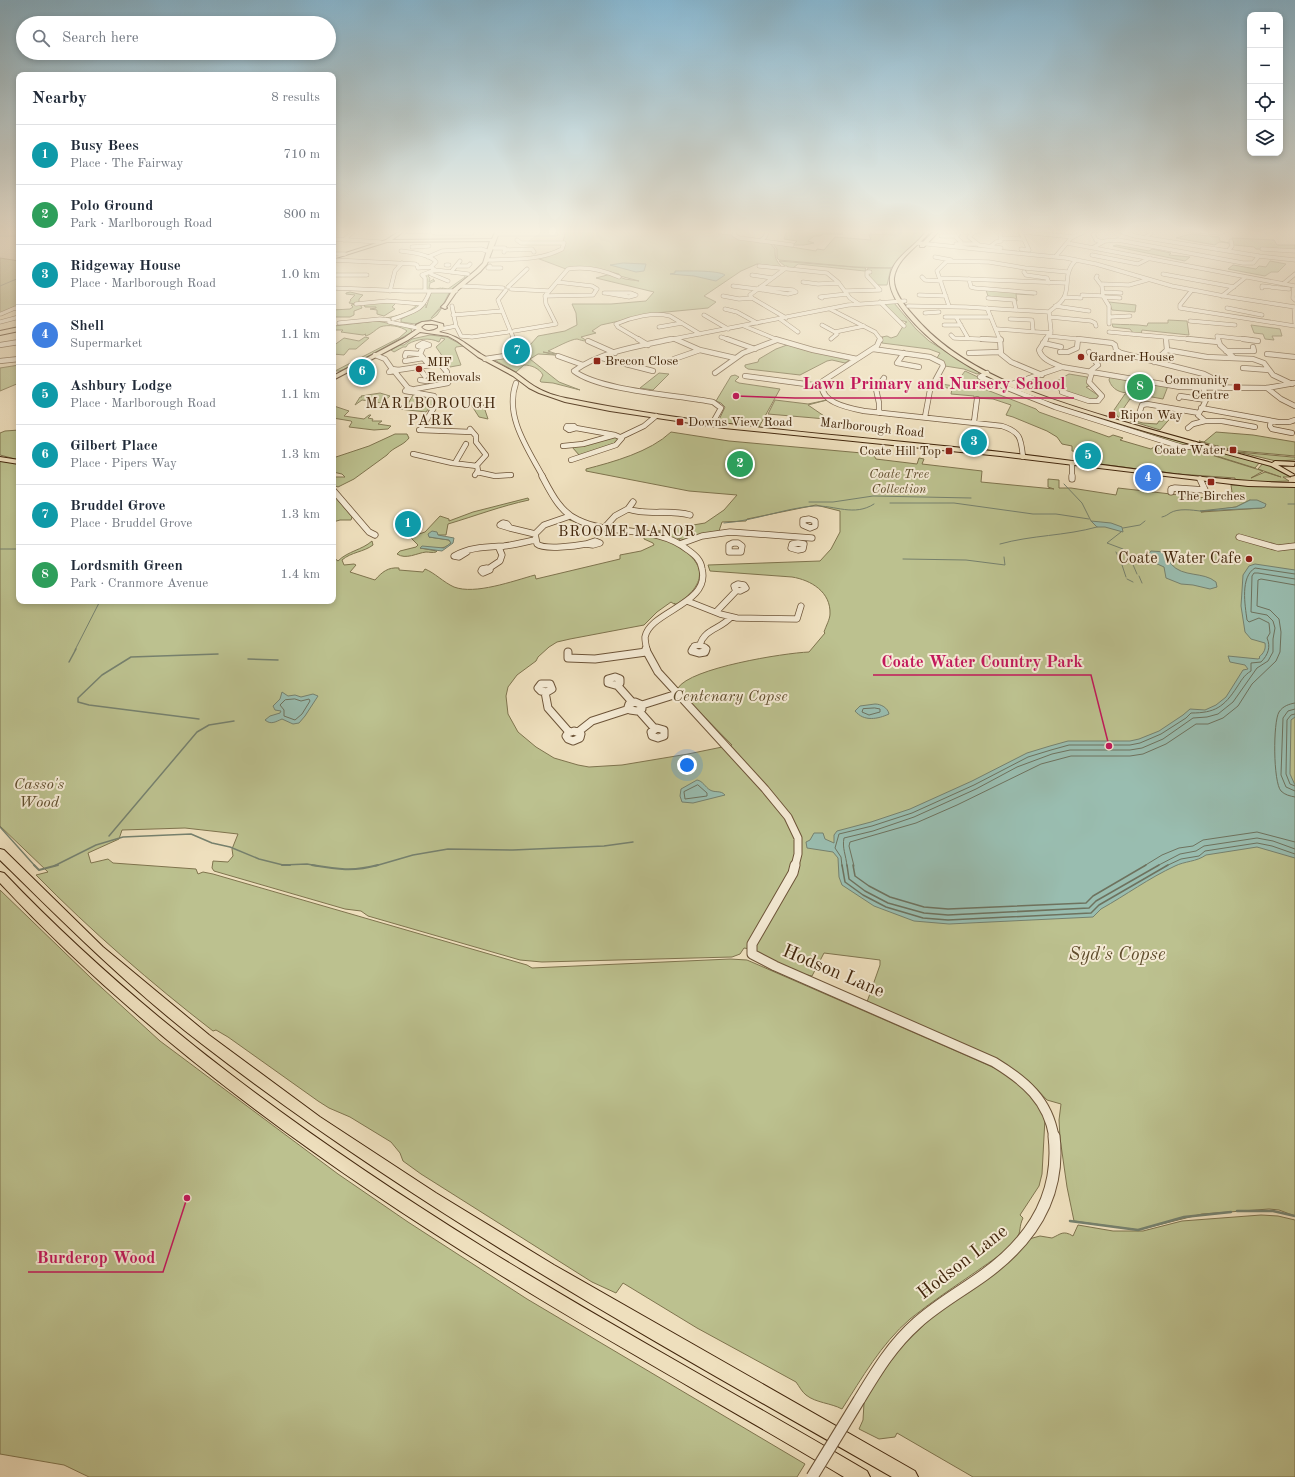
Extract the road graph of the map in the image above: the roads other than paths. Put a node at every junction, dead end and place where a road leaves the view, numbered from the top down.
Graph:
1 (427, 299) edge
2 (452, 299) edge
3 (499, 299) edge
4 (545, 299) edge
5 (754, 299) edge
6 (853, 299) edge
7 (901, 299) edge
8 (947, 299) edge
9 (1007, 299) edge
10 (1063, 299) edge
11 (1106, 299) edge
12 (1185, 299) edge
13 (1241, 299) edge
14 (1288, 299) dead end
15 (1294, 300) edge
16 (880, 302) junction
17 (904, 303) junction
18 (356, 304) dead end
19 (423, 304) junction
20 (859, 304) junction
21 (448, 306) junction
22 (938, 306) junction
23 (949, 306) junction
24 (1055, 306) junction
25 (1294, 307) edge
26 (16, 308) edge
27 (987, 308) junction
28 (725, 309) dead end
29 (830, 309) junction
30 (1016, 310) junction
31 (1090, 310) dead end
32 (502, 311) junction
33 (1049, 312) junction
34 (5, 313) dead end
35 (925, 313) dead end
36 (441, 314) dead end
37 (453, 314) junction
38 (704, 314) dead end
39 (1221, 315) junction
40 (1263, 315) dead end
41 (1130, 316) dead end
42 (945, 317) dead end
43 (956, 317) junction
44 (991, 317) junction
45 (1050, 317) junction
46 (1111, 317) junction
47 (1236, 317) junction
48 (16, 318) edge
49 (786, 318) junction
50 (1295, 318) edge
51 (780, 319) junction
52 (1010, 319) dead end
53 (395, 320) junction
54 (1190, 321) dead end
55 (0, 322) edge
56 (424, 323) junction
57 (682, 323) junction
58 (757, 323) junction
59 (904, 323) dead end
60 (336, 324) dead end
61 (408, 324) junction
62 (1109, 324) dead end
63 (1295, 324) edge
64 (822, 325) dead end
65 (944, 325) dead end
66 (961, 325) junction
67 (1234, 325) junction
68 (456, 326) junction
69 (744, 326) junction
70 (864, 326) junction
71 (1096, 326) dead end
72 (441, 327) junction
73 (659, 327) dead end
74 (418, 329) junction
75 (728, 329) junction
76 (997, 329) junction
77 (16, 330) edge
78 (1033, 330) junction
79 (511, 331) junction
80 (0, 332) edge
81 (798, 332) dead end
82 (835, 332) junction
83 (1109, 332) dead end
84 (431, 333) junction
85 (700, 334) junction
86 (1050, 334) junction
87 (448, 335) junction
88 (951, 335) dead end
89 (1166, 337) junction
90 (724, 338) dead end
91 (968, 338) junction
92 (1239, 338) junction
93 (406, 339) junction
94 (674, 339) junction
95 (1078, 339) junction
96 (777, 340) junction
97 (831, 340) dead end
98 (1001, 340) junction
99 (1258, 340) dead end
100 (514, 341) dead end
101 (588, 341) dead end
102 (16, 342) edge
103 (1043, 342) junction
104 (1218, 342) junction
105 (0, 345) edge
106 (648, 345) junction
107 (423, 347) dead end
108 (1253, 347) dead end
109 (755, 349) junction
110 (873, 349) junction
111 (700, 350) junction
112 (1167, 350) junction
113 (1226, 351) junction
114 (1000, 352) junction
115 (1089, 352) dead end
116 (524, 353) dead end
117 (615, 353) junction
118 (904, 353) junction
119 (969, 353) dead end
120 (420, 354) junction
121 (1267, 354) dead end
122 (380, 356) junction
123 (558, 356) dead end
124 (1295, 356) edge
125 (1233, 357) junction
126 (423, 358) junction
127 (602, 358) junction
128 (735, 358) junction
129 (16, 359) edge
130 (485, 359) junction
131 (674, 359) dead end
132 (857, 359) junction
133 (0, 361) edge
134 (1154, 362) junction
135 (429, 365) junction
136 (583, 365) junction
137 (418, 367) junction
138 (919, 367) dead end
139 (1062, 367) junction
140 (1243, 368) dead end
141 (395, 370) junction
142 (653, 370) dead end
143 (1269, 370) junction
144 (1090, 372) junction
145 (715, 373) dead end
146 (987, 373) junction
147 (415, 374) dead end
148 (1042, 375) junction
149 (745, 376) dead end
150 (336, 377) edge
151 (884, 378) dead end
152 (420, 380) dead end
153 (519, 384) junction
154 (1013, 384) junction
155 (1293, 384) edge
156 (433, 386) junction
157 (821, 386) junction
158 (1203, 388) junction
159 (1223, 388) junction
160 (1267, 388) junction
161 (411, 390) junction
162 (1062, 392) dead end
163 (1180, 395) dead end
164 (1206, 400) junction
165 (982, 403) dead end
166 (1294, 404) edge
167 (1200, 411) junction
168 (878, 413) junction
169 (1139, 414) dead end
170 (656, 416) junction
171 (925, 417) junction
172 (1295, 420) edge
173 (1204, 421) junction
174 (1271, 421) junction
175 (974, 422) junction
176 (712, 424) junction
177 (1255, 427) dead end
178 (576, 428) dead end
179 (1188, 428) dead end
180 (456, 431) junction
181 (1289, 432) dead end
182 (615, 435) junction
183 (451, 437) dead end
184 (621, 437) junction
185 (478, 444) junction
186 (1194, 444) junction
187 (563, 446) dead end
188 (413, 454) dead end
189 (1023, 457) junction
190 (0, 459) edge
191 (572, 460) dead end
192 (16, 462) edge
193 (455, 463) junction
194 (1072, 463) junction
195 (1295, 464) edge
196 (476, 471) junction
197 (511, 475) dead end
198 (1294, 477) edge
199 (1200, 478) junction
200 (1072, 479) dead end
201 (1285, 484) junction
202 (1295, 485) edge
203 (1171, 492) dead end
204 (336, 493) edge
205 (633, 502) dead end
206 (628, 509) junction
207 (688, 512) dead end
208 (570, 516) junction
209 (605, 527) junction
210 (809, 527) dead end
211 (510, 529) dead end
212 (735, 532) junction
213 (375, 535) dead end
214 (535, 537) junction
215 (1239, 537) dead end
216 (737, 543) dead end
217 (585, 544) dead end
218 (680, 544) junction
219 (504, 546) junction
220 (1295, 546) edge
221 (466, 552) dead end
222 (488, 568) dead end
223 (737, 590) dead end
224 (687, 601) junction
225 (799, 608) dead end
226 (716, 612) junction
227 (731, 617) junction
228 (700, 645) dead end
229 (568, 652) dead end
230 (646, 652) junction
231 (617, 685) dead end
232 (545, 692) dead end
233 (677, 694) junction
234 (631, 706) junction
235 (640, 708) junction
236 (655, 729) dead end
237 (0, 853) edge
238 (0, 876) edge
239 (812, 1477) edge
240 (861, 1477) edge
241 (909, 1477) edge

1 - 19 street
2 - 21 main road
3 - 32 street
4 - 79 street
5 - 49 street
6 - 20 street
7 - 17 main road
8 - 23 street
9 - 30 street
10 - 24 street
11 - 46 street
12 - 39 street
13 - 25 street
14 - 15 street
16 - 17 street
16 - 20 street
16 - 59 street
17 - 22 street
17 - 146 main road
17 - 154 main road
18 - 19 street
19 - 53 street
20 - 29 street
21 - 36 main road
21 - 37 street
22 - 23 street
22 - 35 street
23 - 27 street
24 - 31 street
24 - 33 street
25 - 50 street
26 - 34 street
27 - 30 street
27 - 44 street
28 - 58 street
29 - 49 street
29 - 70 street
30 - 33 street
32 - 37 street
32 - 79 street
33 - 45 street
37 - 68 street
38 - 75 street
39 - 40 street
39 - 47 street
41 - 46 street
42 - 43 street
43 - 44 street
43 - 66 street
44 - 76 street
45 - 71 street
45 - 86 street
46 - 62 street
47 - 63 street
47 - 67 street
48 - 55 street
49 - 51 street
50 - 63 street
51 - 58 street
51 - 81 street
52 - 78 street
53 - 60 street
53 - 61 street
54 - 67 street
56 - 61 street
56 - 72 main road
56 - 74 main road
57 - 73 street
57 - 85 street
57 - 106 street
58 - 69 street
61 - 74 street
64 - 82 street
65 - 66 street
66 - 91 street
67 - 92 street
68 - 72 street
68 - 79 street
69 - 75 street
69 - 96 street
70 - 82 street
70 - 110 street
72 - 84 main road
72 - 87 main road
74 - 84 main road
74 - 93 main road
75 - 85 street
76 - 78 street
76 - 98 street
77 - 80 main road
78 - 86 street
79 - 100 street
82 - 97 street
83 - 89 street
84 - 87 main road
84 - 93 main road
85 - 94 street
86 - 95 street
86 - 103 street
87 - 130 main road
88 - 91 street
89 - 104 street
89 - 112 street
90 - 109 street
91 - 98 street
92 - 99 street
92 - 104 street
93 - 122 main road
94 - 106 street
94 - 111 street
95 - 103 street
95 - 134 street
96 - 109 street
96 - 132 street
98 - 114 street
101 - 117 street
102 - 105 street
103 - 139 street
104 - 113 street
106 - 117 street
107 - 120 street
108 - 113 street
109 - 128 street
110 - 118 street
110 - 132 street
111 - 128 street
111 - 131 street
112 - 125 street
112 - 134 street
113 - 125 street
114 - 119 street
114 - 148 street
115 - 144 street
116 - 130 street
117 - 127 street
118 - 138 street
118 - 171 street
120 - 126 street
120 - 126 street
121 - 124 street
122 - 141 street
122 - 150 main road
123 - 136 street
125 - 143 street
126 - 135 street
127 - 136 street
127 - 142 street
128 - 145 street
129 - 133 street
130 - 153 main road
132 - 157 street
134 - 159 street
135 - 137 street
135 - 156 street
136 - 176 street
137 - 141 street
137 - 147 street
139 - 144 street
139 - 148 street
140 - 143 street
141 - 161 street
143 - 155 street
144 - 158 street
144 - 162 street
146 - 154 main road
146 - 186 street
148 - 154 street
149 - 157 street
151 - 168 street
152 - 156 street
153 - 170 main road, Marlborough Road
153 - 208 street
154 - 186 main road
154 - 195 main road
155 - 160 street
156 - 161 street
157 - 168 street
158 - 159 street
158 - 164 street
159 - 160 street
160 - 166 street
161 - 180 street
163 - 164 street
164 - 167 street
165 - 175 street
167 - 169 street
167 - 173 street
167 - 174 street
168 - 171 street
170 - 176 main road, Marlborough Road
170 - 184 street
171 - 175 street
172 - 174 street
173 - 177 street
173 - 179 street
174 - 181 street
175 - 189 street
176 - 189 main road, Marlborough Road
178 - 182 street
180 - 183 street
180 - 185 street
182 - 184 street
182 - 187 street
184 - 191 street
185 - 193 street
185 - 196 street
186 - 198 main road
188 - 193 street
189 - 194 main road, Marlborough Road
190 - 192 main road
193 - 196 street
194 - 199 main road, Marlborough Road
194 - 200 street
195 - 198 main road
196 - 197 street
198 - 201 main road
199 - 201 main road, Marlborough Road
199 - 203 street
201 - 202 main road, Marlborough Road
204 - 213 street
205 - 206 street
206 - 207 street
206 - 209 street
208 - 209 street
208 - 214 street
209 - 218 street
210 - 212 street
211 - 214 street
212 - 216 street
212 - 218 street
214 - 217 street
214 - 219 street
215 - 220 street
218 - 224 street
219 - 221 street
219 - 222 street
223 - 226 street
224 - 226 street
224 - 230 street
225 - 227 street
226 - 227 street
227 - 228 street
229 - 230 street
230 - 233 street
231 - 234 street
232 - 234 street
233 - 235 street
233 - 239 street, Hodson Lane, bridge
234 - 235 street
235 - 236 street
237 - 241 highway
238 - 240 highway

